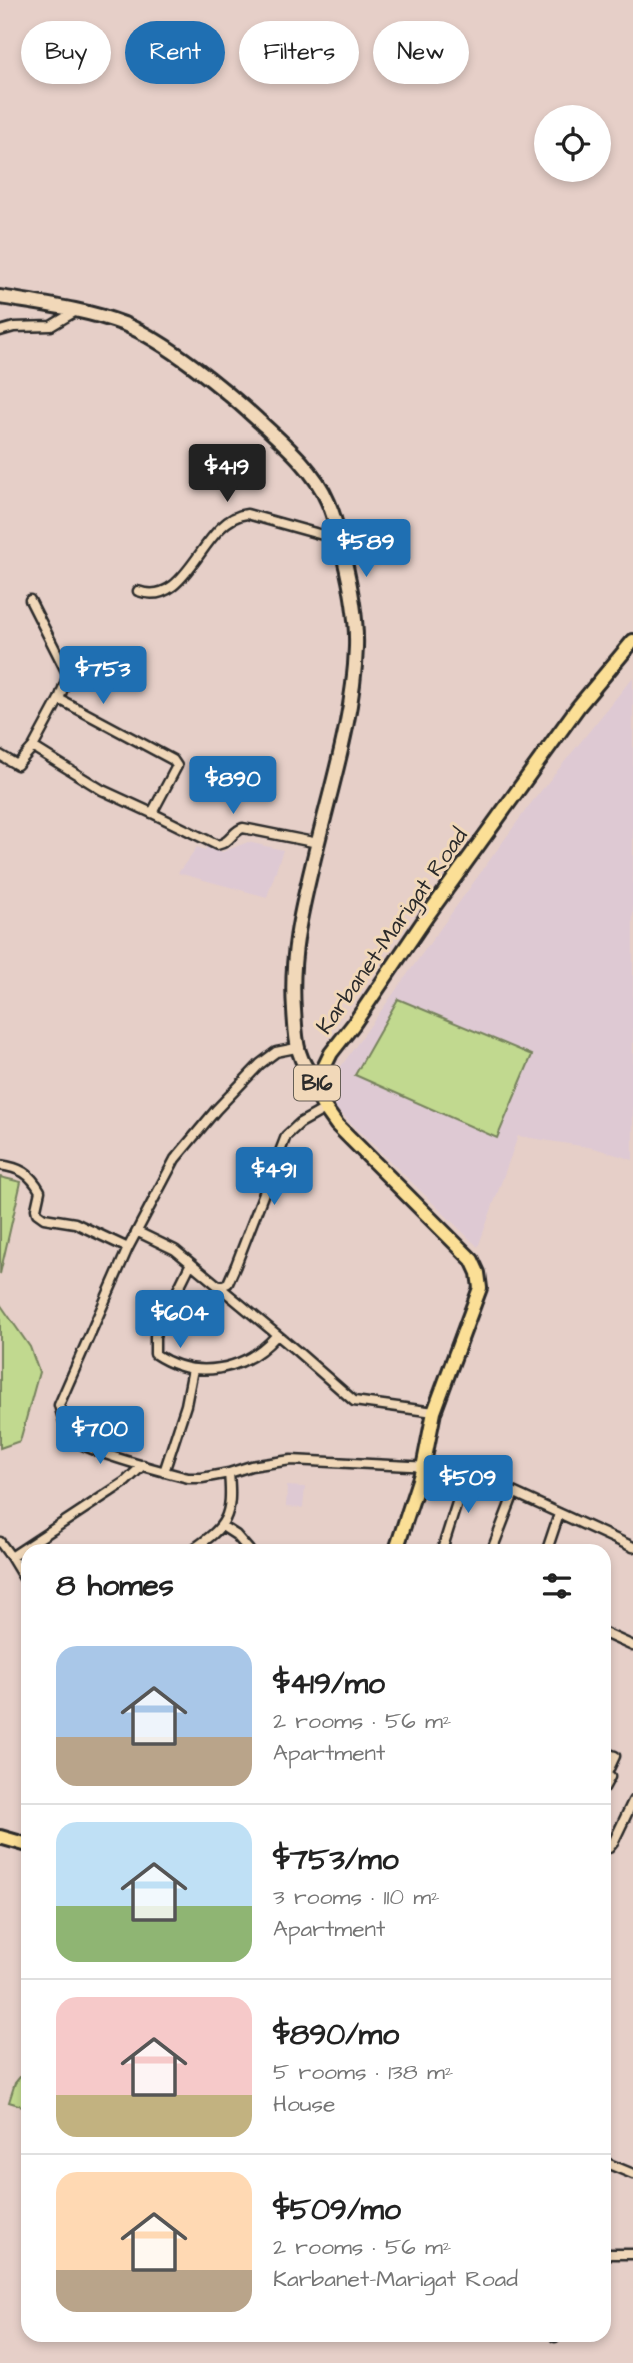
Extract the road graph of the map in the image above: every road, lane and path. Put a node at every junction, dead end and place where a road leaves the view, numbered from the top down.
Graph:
1 (0, 297) edge
2 (76, 311) junction
3 (0, 331) edge
4 (340, 537) junction
5 (138, 591) dead end
6 (30, 600) dead end
7 (633, 641) edge
8 (618, 657) junction
9 (633, 658) edge
10 (59, 699) junction
11 (33, 747) junction
12 (0, 755) edge
13 (152, 813) junction
14 (318, 843) junction
15 (296, 1048) junction
16 (317, 1082) junction
17 (325, 1109) junction
18 (0, 1165) edge
19 (138, 1233) junction
20 (128, 1248) junction
21 (191, 1263) junction
22 (219, 1287) junction
23 (276, 1336) junction
24 (193, 1369) junction
25 (435, 1412) junction
26 (143, 1465) junction
27 (423, 1468) junction
28 (467, 1471) junction
29 (164, 1472) junction
30 (229, 1473) junction
31 (514, 1493) junction
32 (559, 1514) junction
33 (222, 1526) junction
34 (0, 1542) edge
35 (30, 1544) edge
36 (200, 1544) edge
37 (244, 1544) edge
38 (398, 1544) edge
39 (444, 1544) edge
40 (494, 1544) edge
41 (549, 1544) edge
42 (633, 1547) edge
43 (21, 1550) edge
44 (10, 1557) junction
45 (21, 1574) edge
46 (611, 1636) edge
47 (633, 1646) edge
48 (633, 1801) edge
49 (0, 1837) edge
50 (21, 1843) edge
51 (611, 1846) edge
52 (611, 2165) edge
53 (633, 2174) edge
54 (611, 2254) edge
55 (633, 2254) edge

1 - 2 main road
2 - 3 street
2 - 4 main road
4 - 5 street
4 - 14 main road
6 - 10 street
7 - 8 main road, Karbanet-Marigat Road / B16
8 - 9 street
8 - 16 main road, Karbanet-Marigat Road / B16
10 - 11 street
10 - 13 street
11 - 12 street
11 - 13 street
13 - 14 street
14 - 15 main road
15 - 16 main road
15 - 19 street
16 - 17 main road, B16
17 - 22 street
17 - 25 main road, B16
18 - 20 street
19 - 20 street
19 - 21 street
20 - 26 street
21 - 22 street
21 - 24 street
22 - 23 street
23 - 24 street
23 - 25 street
24 - 29 street
25 - 27 main road, B16
26 - 29 street
26 - 35 street
27 - 28 street
27 - 30 street
27 - 38 main road, B16
28 - 31 street
28 - 39 street
29 - 30 street
30 - 33 street
31 - 32 street
31 - 40 street
32 - 41 street
32 - 42 street
33 - 36 street
33 - 37 street
34 - 44 street
43 - 44 street
44 - 45 street
46 - 47 street
48 - 51 street
49 - 50 main road
52 - 53 street
54 - 55 street

